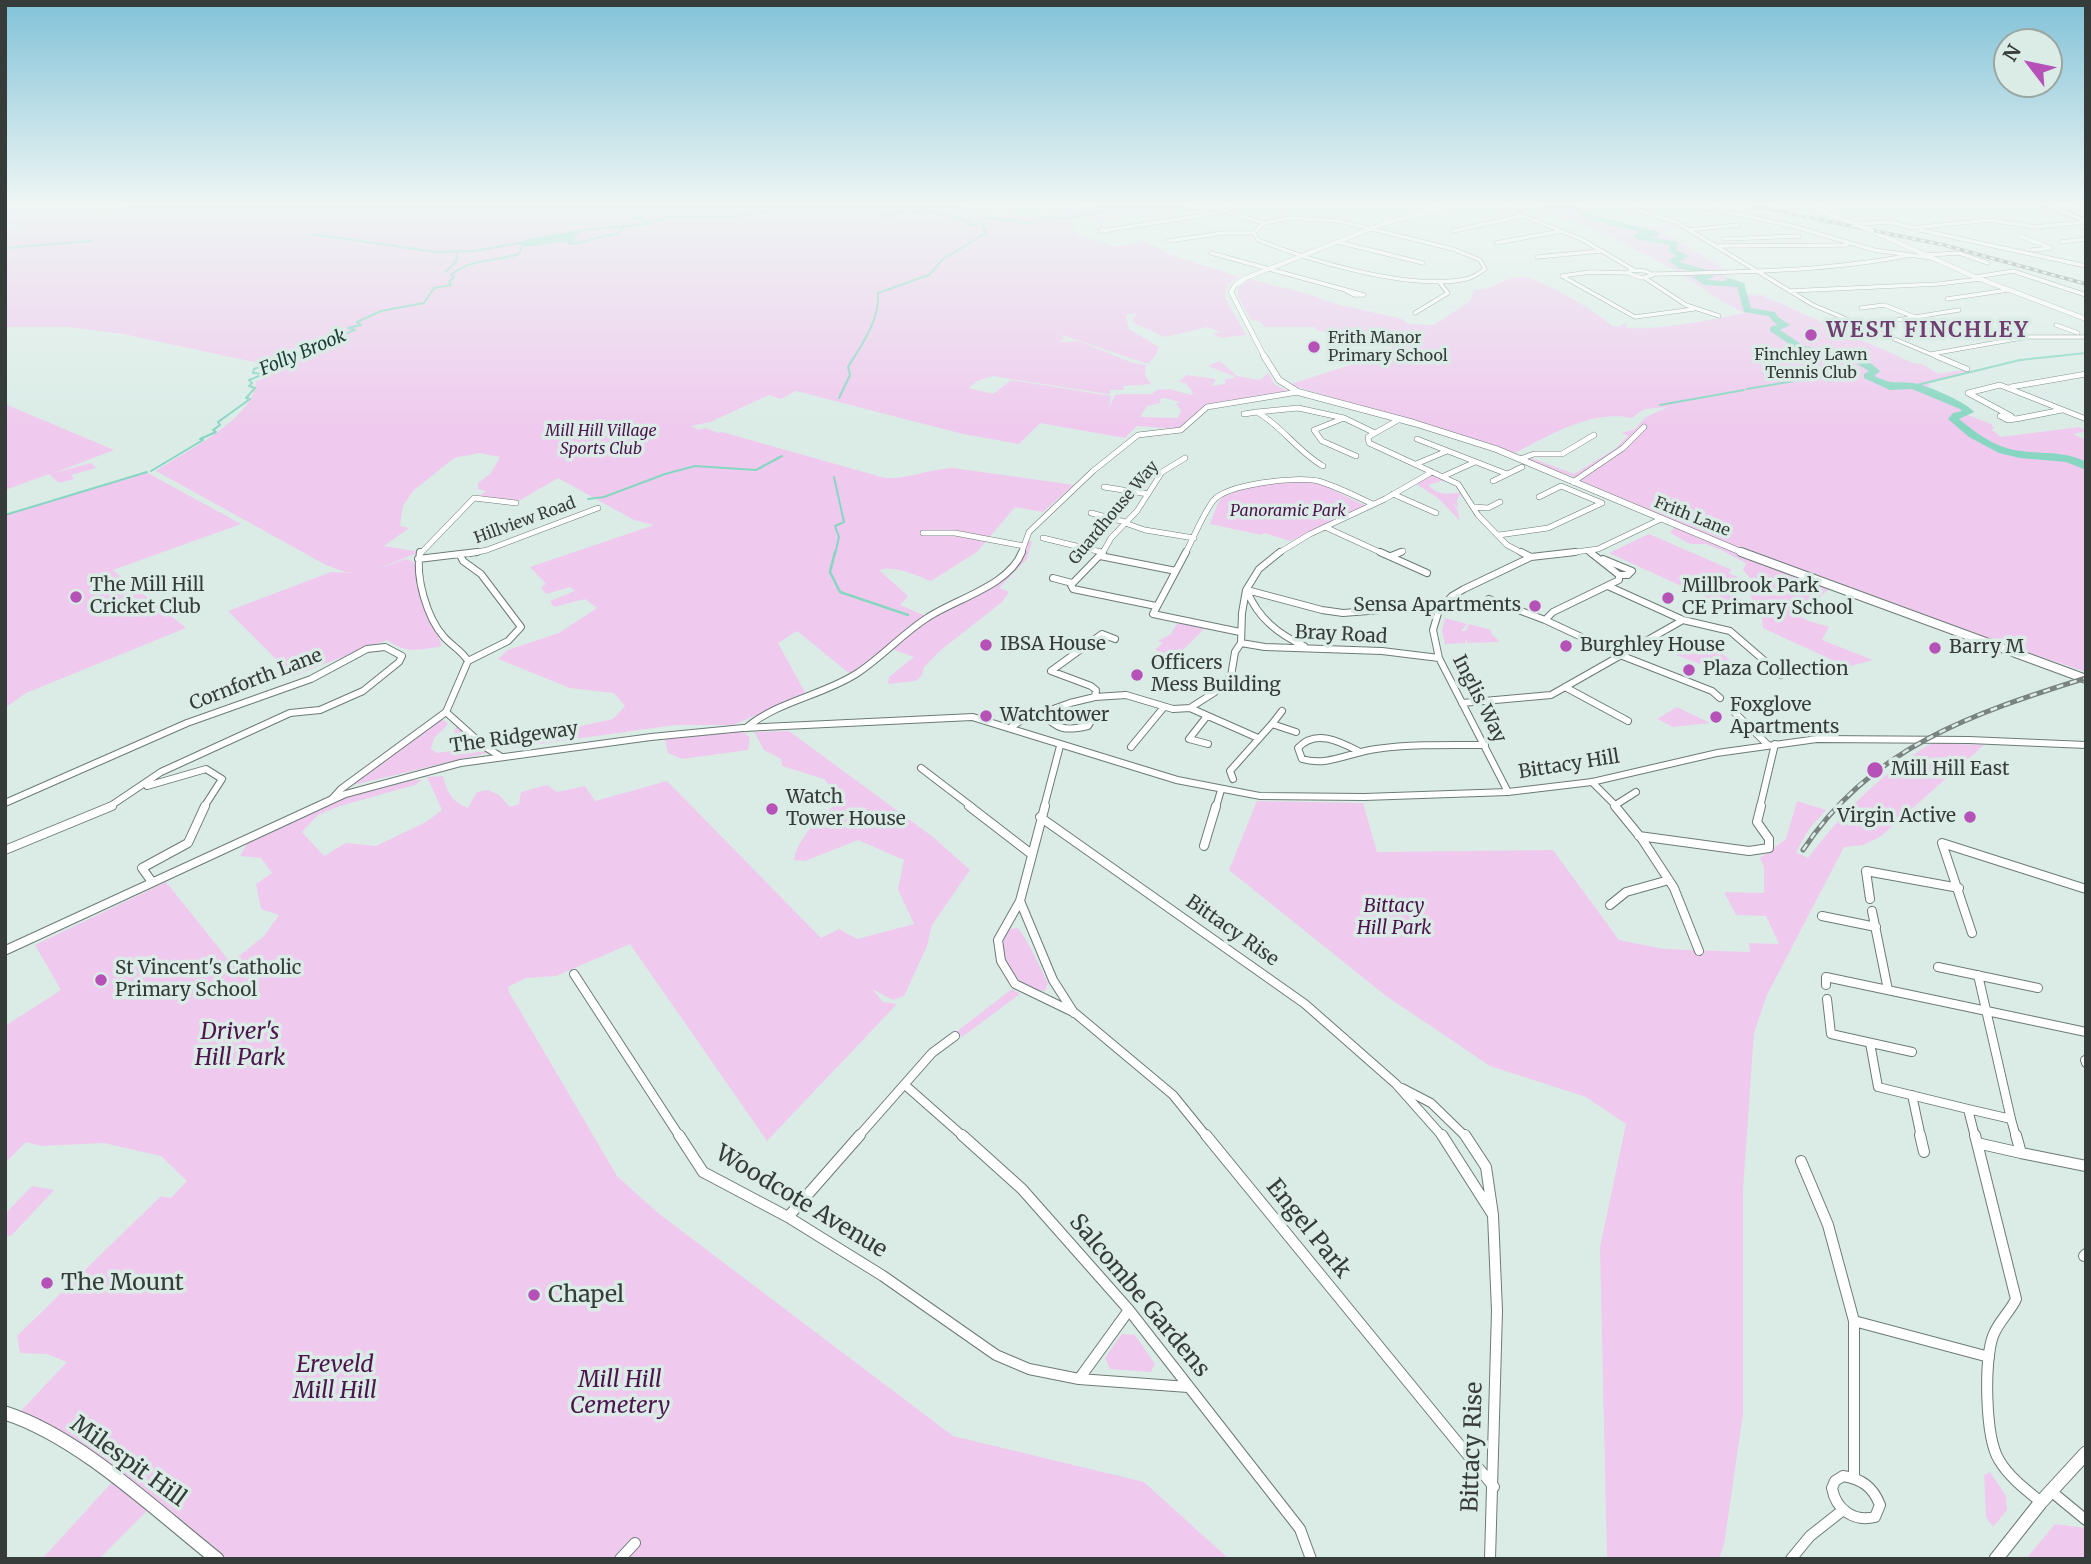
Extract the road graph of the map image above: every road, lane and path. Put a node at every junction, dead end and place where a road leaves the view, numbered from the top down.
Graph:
1 (1246, 279) edge
2 (1305, 279) edge
3 (1399, 279) edge
4 (1467, 279) edge
5 (1567, 279) edge
6 (1646, 279) edge
7 (1767, 279) edge
8 (1971, 279) edge
9 (1980, 279) edge
10 (2037, 279) edge
11 (1440, 283) junction
12 (1345, 290) dead end
13 (2008, 290) junction
14 (1788, 291) junction
15 (2086, 295) edge
16 (1947, 299) dead end
17 (1861, 308) dead end
18 (1694, 309) junction
19 (1959, 310) dead end
20 (1415, 313) dead end
21 (1719, 316) dead end
22 (1915, 317) junction
23 (2086, 319) edge
24 (2056, 325) dead end
25 (1864, 326) junction
26 (2086, 336) edge
27 (1930, 354) junction
28 (1967, 369) dead end
29 (2086, 374) edge
30 (2010, 387) junction
31 (1298, 392) junction
32 (2063, 410) junction
33 (1257, 412) junction
34 (1244, 414) dead end
35 (1344, 418) junction
36 (1400, 419) junction
37 (2086, 419) edge
38 (1644, 427) dead end
39 (1373, 432) junction
40 (1594, 435) dead end
41 (1417, 439) dead end
42 (1584, 440) junction
43 (1592, 443) dead end
44 (1448, 450) junction
45 (1356, 456) dead end
46 (1185, 457) dead end
47 (1520, 459) junction
48 (1475, 462) junction
49 (1416, 464) junction
50 (1322, 466) dead end
51 (1522, 467) dead end
52 (1432, 472) junction
53 (1507, 474) junction
54 (1444, 476) junction
55 (1493, 481) dead end
56 (1573, 482) junction
57 (1104, 487) dead end
58 (1148, 494) junction
59 (1393, 494) junction
60 (1539, 497) dead end
61 (1500, 502) dead end
62 (516, 503) dead end
63 (1373, 504) junction
64 (1474, 507) junction
65 (598, 508) dead end
66 (1091, 513) dead end
67 (1436, 513) dead end
68 (1661, 519) junction
69 (1125, 523) junction
70 (1325, 527) junction
71 (923, 533) dead end
72 (1060, 533) dead end
73 (1499, 535) junction
74 (1043, 538) dead end
75 (1194, 538) junction
76 (1054, 540) junction
77 (1024, 546) junction
78 (1403, 551) dead end
79 (1589, 551) junction
80 (1100, 554) junction
81 (460, 555) junction
82 (1391, 556) junction
83 (1531, 557) junction
84 (1599, 558) junction
85 (418, 559) junction
86 (1176, 571) junction
87 (1427, 573) dead end
88 (1619, 575) junction
89 (1053, 578) dead end
90 (1072, 583) junction
91 (1608, 586) junction
92 (1247, 590) junction
93 (1489, 599) dead end
94 (1156, 606) junction
95 (1381, 610) dead end
96 (1545, 620) junction
97 (1683, 620) junction
98 (1240, 632) junction
99 (1115, 639) dead end
100 (1241, 643) junction
101 (1311, 649) junction
102 (1620, 655) junction
103 (1439, 658) junction
104 (468, 661) junction
105 (1781, 675) dead end
106 (2086, 679) edge
107 (1564, 687) junction
108 (1095, 697) junction
109 (1720, 698) dead end
110 (1462, 703) junction
111 (1164, 707) junction
112 (1190, 708) junction
113 (1283, 711) dead end
114 (446, 712) junction
115 (1734, 712) dead end
116 (1042, 713) junction
117 (1095, 716) dead end
118 (1207, 716) junction
119 (1628, 721) dead end
120 (1272, 723) junction
121 (746, 728) junction
122 (1010, 728) junction
123 (1296, 732) dead end
124 (1258, 738) junction
125 (1208, 744) dead end
126 (1771, 744) junction
127 (1485, 745) junction
128 (2086, 745) edge
129 (1060, 746) junction
130 (1131, 747) dead end
131 (1358, 751) junction
132 (500, 756) junction
133 (920, 768) dead end
134 (1233, 779) dead end
135 (1592, 782) junction
136 (146, 786) junction
137 (1221, 790) junction
138 (1508, 792) junction
139 (1636, 792) dead end
140 (332, 799) junction
141 (5, 803) edge
142 (1617, 804) junction
143 (1040, 817) junction
144 (1639, 836) junction
145 (1204, 846) dead end
146 (5, 850) edge
147 (1030, 853) junction
148 (1669, 880) junction
149 (152, 882) junction
150 (1959, 888) junction
151 (2086, 889) edge
152 (1870, 899) dead end
153 (1020, 901) junction
154 (1610, 905) dead end
155 (1872, 911) dead end
156 (1822, 916) dead end
157 (1876, 927) junction
158 (1972, 933) dead end
159 (5, 951) edge
160 (1699, 951) dead end
161 (1938, 967) dead end
162 (574, 974) dead end
163 (1978, 975) junction
164 (1826, 985) dead end
165 (2038, 988) dead end
166 (1888, 990) junction
167 (1827, 999) dead end
168 (1985, 1011) junction
169 (1074, 1013) junction
170 (2086, 1032) edge
171 (955, 1036) dead end
172 (1870, 1043) junction
173 (1912, 1052) dead end
174 (1396, 1084) junction
175 (905, 1085) junction
176 (1912, 1095) junction
177 (1968, 1109) junction
178 (2011, 1119) junction
179 (1976, 1143) junction
180 (1924, 1153) dead end
181 (2021, 1153) junction
182 (1801, 1161) dead end
183 (2086, 1166) edge
184 (1493, 1215) junction
185 (788, 1217) junction
186 (1129, 1310) junction
187 (1854, 1321) junction
188 (1989, 1357) junction
189 (1079, 1379) junction
190 (1188, 1387) junction
191 (5, 1413) edge
192 (2086, 1453) edge
193 (1854, 1477) junction
194 (1494, 1487) junction
195 (2046, 1497) junction
196 (1843, 1510) junction
197 (2086, 1520) edge
198 (635, 1544) dead end
199 (1488, 1558) edge
200 (217, 1559) edge
201 (620, 1559) edge
202 (1311, 1559) edge
203 (1791, 1559) edge
204 (1996, 1559) edge

1 - 31 street, Frith Lane
2 - 12 street
3 - 11 street
4 - 11 street
5 - 18 street
6 - 18 street
7 - 14 street
8 - 14 street
9 - 13 street
10 - 15 street
11 - 20 street
13 - 16 street
13 - 23 street
14 - 25 street
17 - 22 street
18 - 21 street
19 - 22 street
22 - 25 street
24 - 26 street
25 - 27 street
26 - 27 street
27 - 28 street
29 - 30 street
30 - 32 street
30 - 32 street
31 - 36 street, Frith Lane
31 - 77 street
32 - 37 street
33 - 34 street
33 - 35 street
33 - 50 street
35 - 39 street
35 - 45 street
36 - 39 street
36 - 47 street, Frith Lane
38 - 56 street
39 - 49 street
40 - 42 street
41 - 44 street
42 - 43 street
42 - 47 street
44 - 48 street
44 - 49 street
46 - 58 street, Guardhouse Way
47 - 56 street, Frith Lane
48 - 53 street
48 - 54 street
49 - 52 street
51 - 53 street
52 - 54 street
52 - 59 street
53 - 55 street
54 - 64 street
56 - 68 street, Frith Lane
57 - 58 street
58 - 69 street, Guardhouse Way
59 - 63 street
59 - 67 street
60 - 73 street
61 - 64 street
62 - 85 street
63 - 70 street
63 - 75 street
64 - 73 street
65 - 81 street, Hillview Road
66 - 69 street
68 - 79 street, Inglis Way
68 - 106 street, Frith Lane
69 - 75 street
69 - 80 street, Guardhouse Way
70 - 82 street
70 - 92 street
71 - 77 street
72 - 76 street
73 - 83 street
74 - 76 street
75 - 86 street
76 - 80 street
77 - 121 street
78 - 82 street
79 - 83 street, Inglis Way
79 - 84 street
80 - 86 street
80 - 90 street, Guardhouse Way
81 - 85 street, Hillview Road
81 - 104 street
82 - 87 street
83 - 103 street, Inglis Way
84 - 88 street
84 - 88 street
85 - 104 street
86 - 94 street
88 - 91 street
89 - 90 street
90 - 94 street, Guardhouse Way
91 - 96 street
91 - 97 street
92 - 95 street
92 - 98 street
92 - 101 street
93 - 96 street
94 - 98 street
96 - 102 street
97 - 102 street
97 - 105 street
98 - 100 street
99 - 108 street
100 - 101 street, Bray Road
100 - 112 street
101 - 103 street, Bray Road
102 - 107 street
102 - 109 street
103 - 110 street, Inglis Way
104 - 114 street
107 - 110 street
107 - 119 street
108 - 111 street
108 - 116 street
110 - 127 street, Inglis Way
111 - 112 street
111 - 130 street
112 - 118 street
113 - 120 street
114 - 132 street
114 - 140 street
115 - 126 street
116 - 117 street
116 - 122 street
118 - 124 street
118 - 125 street
120 - 123 street
120 - 124 street
121 - 122 main road, The Ridgeway
121 - 132 main road, The Ridgeway
122 - 129 main road, The Ridgeway
124 - 134 street
126 - 128 main road, Bittacy Hill
126 - 135 main road, Bittacy Hill
126 - 144 street
127 - 131 street
127 - 138 street, Inglis Way
129 - 137 main road, Bittacy Hill
129 - 143 street, Engel Park
131 - 131 street
132 - 140 main road, The Ridgeway
133 - 147 street
135 - 138 main road, Bittacy Hill
135 - 142 street
136 - 141 street, Cornforth Lane
136 - 146 street
136 - 149 street
137 - 138 main road, Bittacy Hill
137 - 145 street
139 - 142 street
140 - 149 main road, The Ridgeway
142 - 144 street
143 - 147 street, Engel Park
143 - 174 street, Bittacy Rise
144 - 148 street
147 - 153 street, Engel Park
148 - 154 street
148 - 160 street
149 - 159 main road, The Ridgeway
150 - 151 street
150 - 152 street
150 - 158 street
153 - 169 street, Engel Park
153 - 169 street, Engel Park
155 - 157 street
156 - 157 street
157 - 166 street
161 - 163 street
162 - 185 street, Woodcote Avenue
163 - 165 street
163 - 168 street
164 - 166 street
166 - 168 street
167 - 172 street
168 - 170 street
168 - 178 street
169 - 194 street, Engel Park
171 - 175 street
172 - 173 street
172 - 176 street
174 - 184 street, Bittacy Rise
174 - 184 street, Bittacy Rise
175 - 185 street
175 - 186 street, Salcombe Gardens
176 - 177 street
176 - 180 street
177 - 178 street
177 - 179 street
178 - 181 street
179 - 181 street
179 - 188 street
181 - 183 street
182 - 187 street
184 - 194 street, Bittacy Rise
185 - 189 street, Woodcote Avenue
186 - 189 street
186 - 190 street, Salcombe Gardens
187 - 188 street
187 - 193 street
188 - 195 street
189 - 190 street, Woodcote Avenue
190 - 202 street, Salcombe Gardens
191 - 200 street, Milespit Hill
192 - 195 street
193 - 196 street
193 - 196 street
194 - 199 street, Bittacy Rise
195 - 197 street
195 - 204 street
196 - 203 street
198 - 201 street

